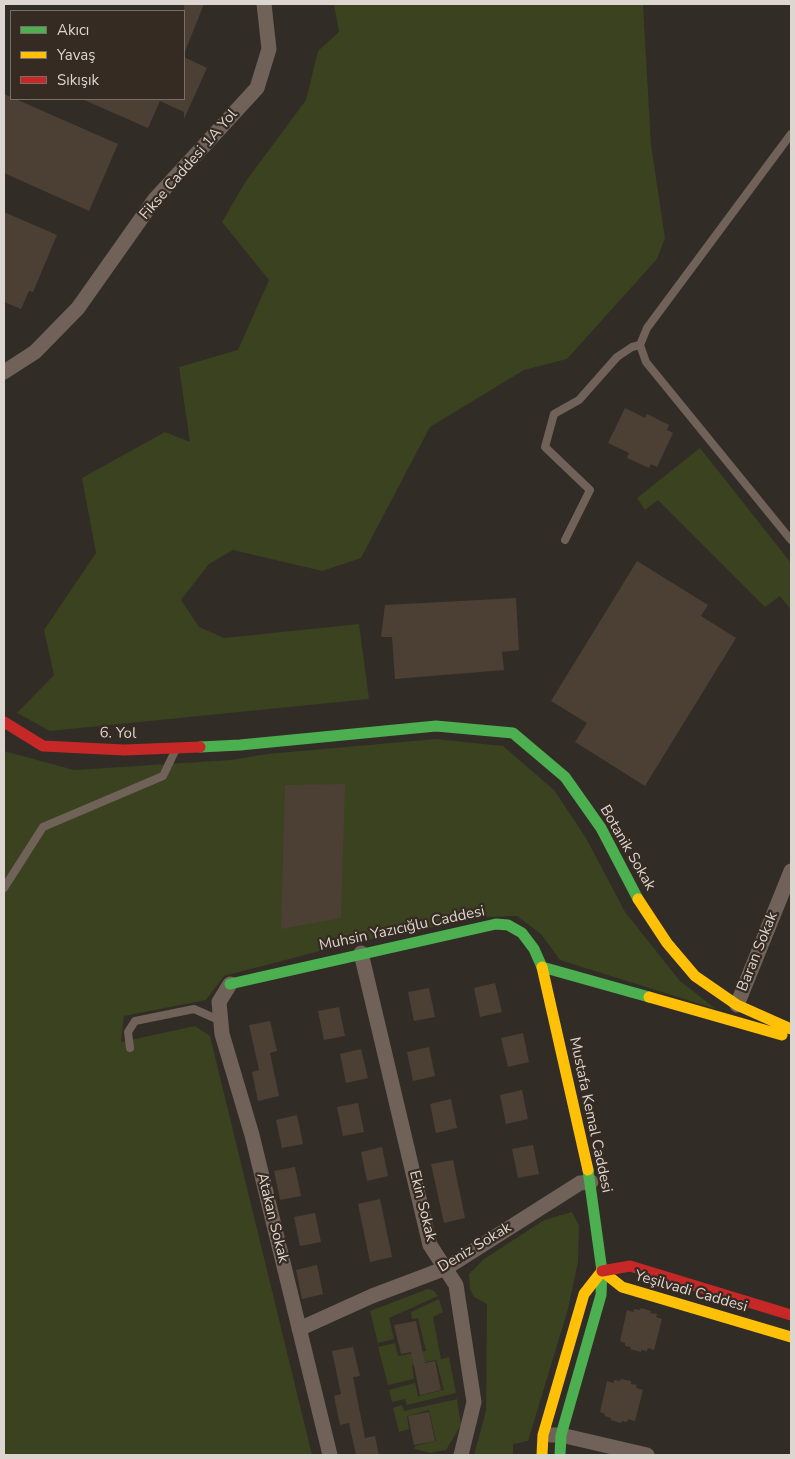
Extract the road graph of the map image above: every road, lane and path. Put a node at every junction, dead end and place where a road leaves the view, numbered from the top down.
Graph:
1 (264, 4) edge
2 (791, 134) edge
3 (640, 346) junction
4 (4, 372) edge
5 (565, 540) dead end
6 (791, 540) edge
7 (4, 722) edge
8 (240, 745) joint
9 (177, 748) junction
10 (791, 871) edge
11 (4, 888) edge
12 (361, 953) junction
13 (542, 968) junction
14 (230, 984) joint
15 (736, 1005) junction
16 (221, 1021) junction
17 (791, 1029) edge
18 (791, 1038) edge
19 (130, 1048) dead end
20 (591, 1182) junction
21 (446, 1268) junction
22 (602, 1271) junction
23 (791, 1315) edge
24 (299, 1329) junction
25 (791, 1337) edge
26 (543, 1435) junction
27 (561, 1435) junction
28 (330, 1455) edge
29 (461, 1455) edge
30 (542, 1455) edge
31 (560, 1455) edge
32 (646, 1455) edge

1 - 4 street, Fikse Caddesi 1A Yol
2 - 3 lane
3 - 5 lane
3 - 6 lane
7 - 9 street, 6. Yol
8 - 9 street, 6. Yol
8 - 15 street, Botanik Sokak
9 - 11 lane
10 - 15 street, Baran Sokak
12 - 13 street, Muhsin Yazıcığlu Caddesi
12 - 14 street, Muhsin Yazıcığlu Caddesi
12 - 21 street, Ekin Sokak
13 - 18 street
13 - 20 street, Mustafa Kemal Caddesi
14 - 16 street, Atakan Sokak
15 - 17 street, Botanik Sokak
16 - 19 lane
16 - 24 street, Atakan Sokak
20 - 21 street, Deniz Sokak
20 - 22 street, Mustafa Kemal Caddesi
21 - 24 street, Deniz Sokak
21 - 29 street, Ekin Sokak
22 - 23 street, Yeşilvadi Caddesi
22 - 25 street, Yeşilvadi Caddesi
22 - 26 street
22 - 27 street, Mustafa Kemal Caddesi
24 - 28 street, Atakan Sokak
26 - 27 street
26 - 30 street
27 - 31 street, Mustafa Kemal Caddesi
27 - 32 street

